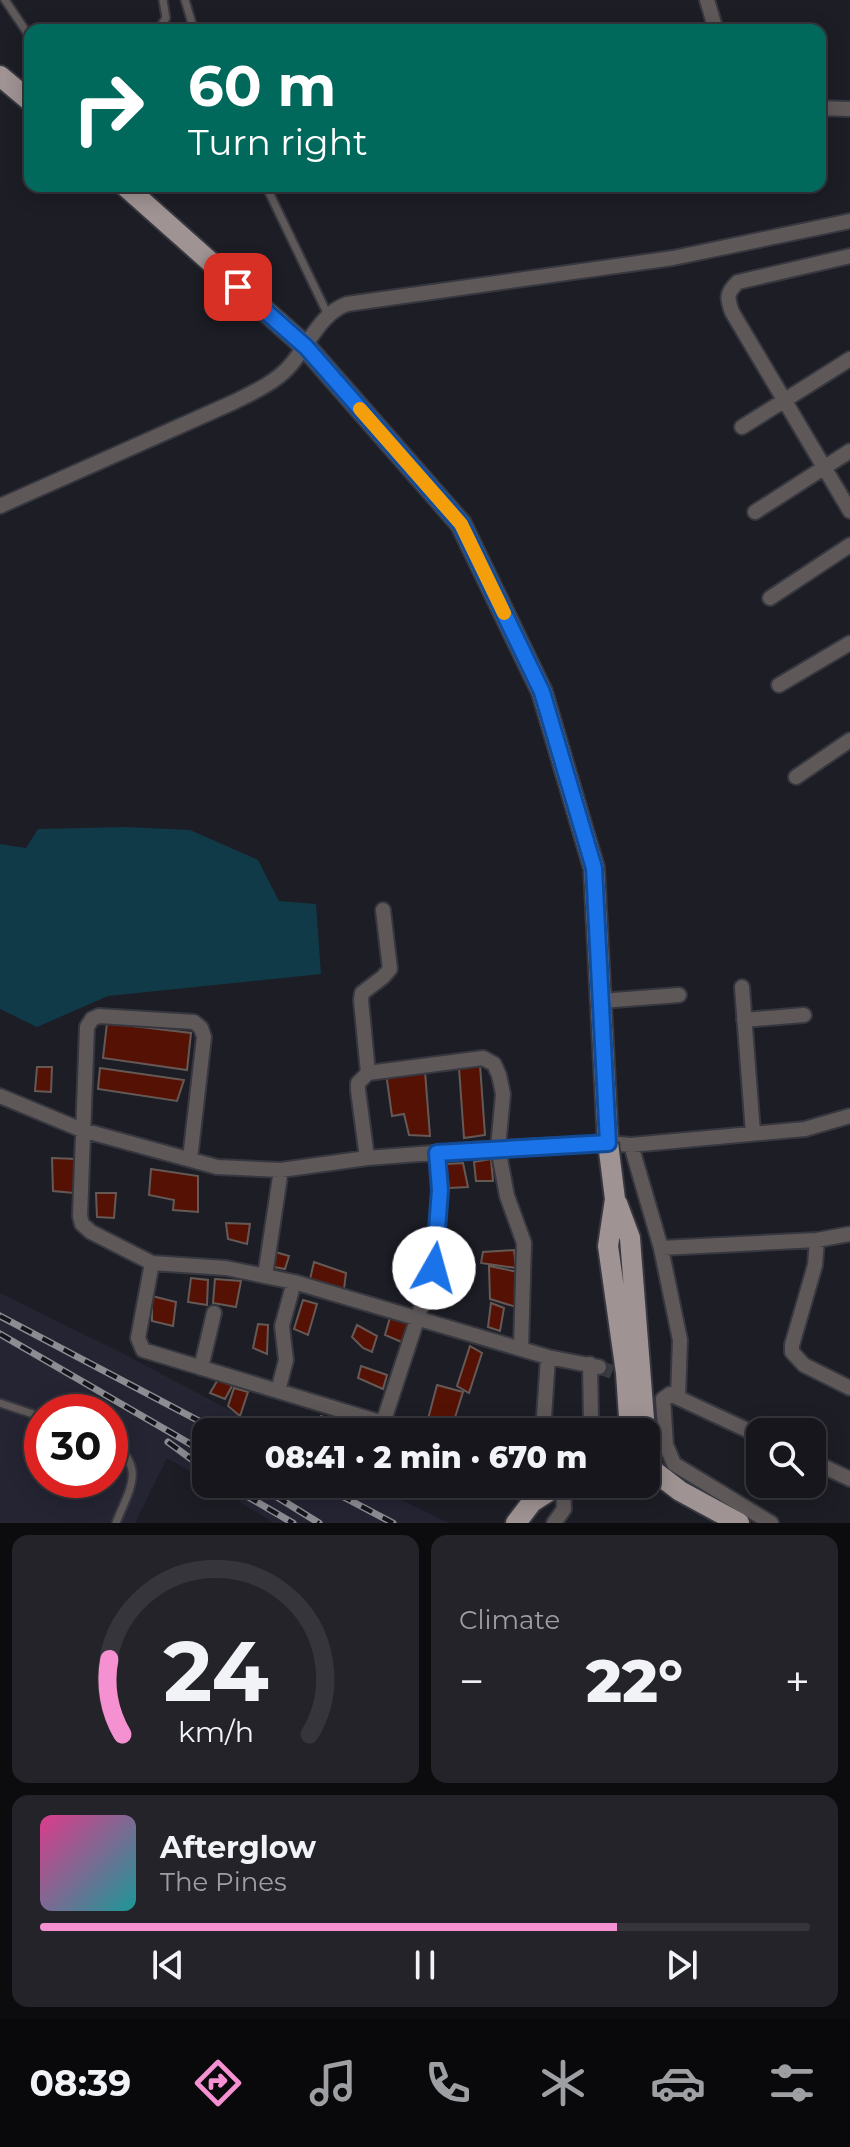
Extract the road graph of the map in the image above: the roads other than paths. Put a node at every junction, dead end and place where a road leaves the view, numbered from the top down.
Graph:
1 (5, 0) edge
2 (163, 0) edge
3 (185, 0) edge
4 (707, 0) edge
5 (162, 24) edge
6 (192, 24) edge
7 (714, 24) edge
8 (24, 28) edge
9 (0, 76) edge
10 (24, 90) edge
11 (826, 108) edge
12 (850, 109) edge
13 (132, 192) edge
14 (269, 192) edge
15 (850, 221) edge
16 (850, 256) edge
17 (328, 315) junction
18 (306, 347) junction
19 (850, 359) edge
20 (784, 400) junction
21 (742, 427) dead end
22 (850, 451) edge
23 (824, 468) junction
24 (0, 506) edge
25 (850, 511) edge
26 (755, 512) dead end
27 (850, 545) edge
28 (770, 598) dead end
29 (850, 643) edge
30 (779, 685) dead end
31 (850, 740) edge
32 (796, 777) dead end
33 (383, 910) dead end
34 (742, 987) dead end
35 (679, 995) dead end
36 (601, 1001) junction
37 (804, 1015) dead end
38 (744, 1020) junction
39 (368, 1073) junction
40 (0, 1096) edge
41 (850, 1116) edge
42 (82, 1130) junction
43 (753, 1133) junction
44 (608, 1143) junction
45 (631, 1145) junction
46 (498, 1148) junction
47 (437, 1153) junction
48 (367, 1158) junction
49 (190, 1159) junction
50 (281, 1170) junction
51 (615, 1199) junction
52 (850, 1234) edge
53 (817, 1240) junction
54 (661, 1248) junction
55 (152, 1263) junction
56 (265, 1276) junction
57 (294, 1282) junction
58 (214, 1313) dead end
59 (417, 1318) junction
60 (521, 1348) junction
61 (548, 1357) junction
62 (201, 1368) junction
63 (637, 1382) tunnel mouth
64 (850, 1388) edge
65 (278, 1391) junction
66 (674, 1396) junction
67 (0, 1403) edge
68 (24, 1411) edge
69 (367, 1418) edge
70 (385, 1418) edge
71 (544, 1418) edge
72 (591, 1418) edge
73 (629, 1418) edge
74 (644, 1418) edge
75 (746, 1429) edge
76 (128, 1457) edge
77 (826, 1468) edge
78 (660, 1476) edge
79 (850, 1479) edge
80 (128, 1492) edge
81 (126, 1498) edge
82 (538, 1498) edge
83 (563, 1498) edge
84 (116, 1523) edge
85 (516, 1523) edge
86 (554, 1523) edge
87 (739, 1523) edge
88 (771, 1523) edge

1 - 8 lane
2 - 5 lane
3 - 6 lane
4 - 7 street
9 - 10 main road
11 - 12 street
13 - 18 main road
14 - 17 lane
15 - 17 street
16 - 20 street
17 - 18 street
18 - 24 street
18 - 36 main road
19 - 20 street
20 - 21 street
20 - 23 street
22 - 23 street
23 - 25 street
23 - 26 street
27 - 28 street
29 - 30 street
31 - 32 street
33 - 39 street
34 - 38 street
35 - 36 street
36 - 44 main road
37 - 38 street
38 - 43 street
39 - 46 street
39 - 48 street
40 - 42 street
41 - 43 street
42 - 49 street
42 - 49 street
42 - 55 street
43 - 45 street
44 - 45 street
44 - 46 street
44 - 51 main road, bridge
45 - 54 street
46 - 47 street
46 - 60 street
47 - 48 street
47 - 59 street
48 - 50 street
49 - 50 street
50 - 56 street
51 - 73 main road, bridge
51 - 74 main road, bridge
52 - 53 street
53 - 54 street
53 - 64 street
54 - 66 street
55 - 56 street
55 - 62 street
56 - 57 street
57 - 59 street
57 - 65 street
58 - 62 street
59 - 60 street
59 - 70 street
60 - 61 street
61 - 71 street
61 - 72 street
62 - 65 street
63 - 66 street
65 - 69 street
66 - 75 street
66 - 88 street
67 - 68 lane
76 - 80 lane
77 - 79 street
78 - 87 main road
81 - 84 lane
82 - 85 main road
83 - 86 street

